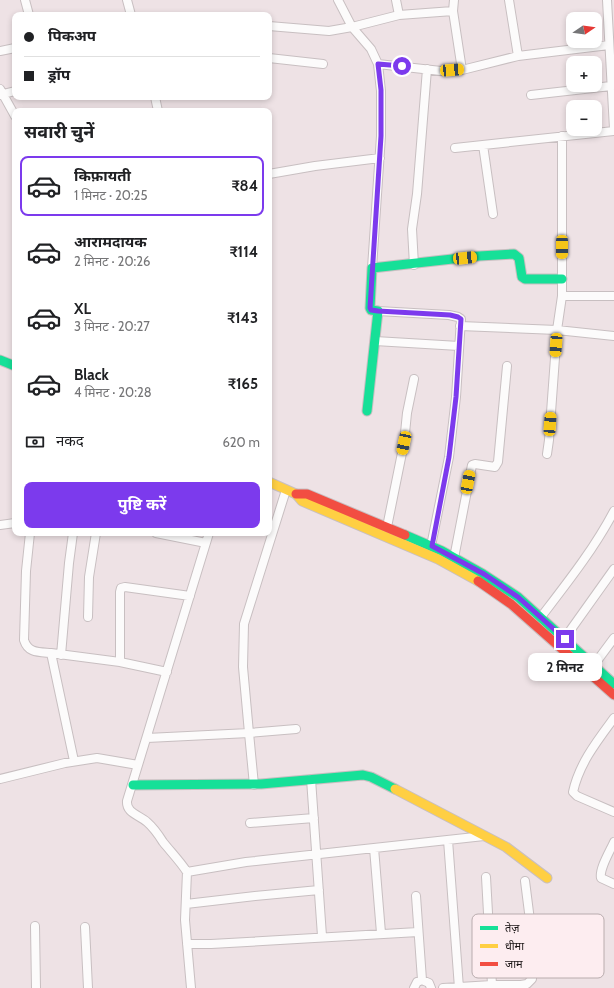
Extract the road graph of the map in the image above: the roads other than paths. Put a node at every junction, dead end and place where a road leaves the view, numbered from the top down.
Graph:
1 (25, 0) edge
2 (127, 0) edge
3 (338, 0) edge
4 (396, 0) edge
5 (454, 0) edge
6 (509, 0) edge
7 (607, 0) edge
8 (453, 11) junction
9 (27, 12) edge
10 (130, 12) edge
11 (399, 16) junction
12 (272, 26) edge
13 (352, 27) junction
14 (611, 39) edge
15 (12, 48) edge
16 (0, 50) edge
17 (518, 56) junction
18 (272, 58) edge
19 (323, 64) dead end
20 (378, 64) junction
21 (426, 69) junction
22 (462, 70) junction
23 (611, 86) junction
24 (12, 91) edge
25 (1, 93) edge
26 (531, 95) dead end
27 (12, 111) edge
28 (614, 130) edge
29 (562, 136) junction
30 (483, 145) junction
31 (455, 148) dead end
32 (380, 158) junction
33 (272, 173) edge
34 (493, 214) dead end
35 (414, 265) junction
36 (372, 268) junction
37 (562, 279) junction
38 (562, 296) junction
39 (614, 296) edge
40 (378, 311) junction
41 (460, 326) junction
42 (557, 330) junction
43 (614, 336) edge
44 (375, 341) junction
45 (459, 346) junction
46 (0, 360) edge
47 (12, 365) edge
48 (507, 366) dead end
49 (414, 378) dead end
50 (366, 411) dead end
51 (546, 454) dead end
52 (272, 483) edge
53 (286, 490) junction
54 (296, 494) junction
55 (614, 511) edge
56 (12, 523) edge
57 (0, 524) edge
58 (387, 527) junction
59 (272, 535) edge
60 (30, 536) edge
61 (72, 536) edge
62 (96, 536) edge
63 (171, 536) edge
64 (209, 536) edge
65 (272, 536) edge
66 (206, 543) junction
67 (432, 546) junction
68 (454, 558) junction
69 (614, 570) edge
70 (190, 596) junction
71 (88, 617) dead end
72 (541, 617) junction
73 (614, 638) edge
74 (562, 642) junction
75 (51, 653) junction
76 (61, 654) junction
77 (120, 662) junction
78 (594, 665) junction
79 (167, 672) junction
80 (614, 684) edge
81 (614, 695) edge
82 (614, 718) edge
83 (296, 729) dead end
84 (249, 733) junction
85 (147, 738) junction
86 (74, 762) junction
87 (138, 765) junction
88 (0, 779) edge
89 (311, 779) junction
90 (133, 785) junction
91 (254, 785) junction
92 (614, 812) edge
93 (314, 818) junction
94 (250, 823) dead end
95 (485, 836) junction
96 (448, 840) junction
97 (614, 842) edge
98 (374, 848) junction
99 (316, 854) junction
100 (187, 872) junction
101 (486, 877) dead end
102 (547, 878) dead end
103 (525, 881) dead end
104 (614, 884) edge
105 (319, 890) junction
106 (416, 896) dead end
107 (186, 904) junction
108 (488, 914) edge
109 (529, 914) edge
110 (35, 926) dead end
111 (85, 927) dead end
112 (418, 932) junction
113 (381, 933) junction
114 (322, 936) junction
115 (187, 944) junction
116 (492, 978) edge
117 (532, 978) edge
118 (422, 980) junction
119 (492, 985) junction
120 (508, 986) edge
121 (36, 988) edge
122 (88, 988) edge
123 (191, 988) edge
124 (414, 988) edge
125 (431, 988) edge
126 (443, 988) edge
127 (459, 988) edge

1 - 9 street
2 - 10 street
3 - 13 street
4 - 11 street
5 - 8 street
6 - 17 street
7 - 14 street
8 - 11 street
8 - 22 street
11 - 13 street
12 - 13 street
13 - 20 street
14 - 17 street
14 - 23 street
15 - 16 street
17 - 22 street
18 - 19 street
20 - 21 street
20 - 32 street
21 - 22 street
21 - 35 street
23 - 26 street
23 - 28 street
24 - 25 street
25 - 27 street
28 - 29 street
29 - 30 street
29 - 37 street
30 - 31 street
30 - 34 street
32 - 33 street
32 - 36 street
35 - 36 street
35 - 37 street
36 - 40 street
37 - 38 street
38 - 39 street
38 - 42 street
40 - 41 street
40 - 44 street
41 - 42 street
41 - 45 street
42 - 43 street
42 - 51 street
44 - 45 street
44 - 50 street
45 - 67 street
46 - 47 street
48 - 68 street
49 - 58 street
52 - 53 street
53 - 54 street
53 - 59 street
54 - 58 street
54 - 74 street
55 - 72 street
56 - 57 street
58 - 67 street
60 - 75 street
61 - 76 street
62 - 71 street
63 - 66 street
64 - 66 street
65 - 84 street
66 - 70 street
67 - 68 street
68 - 72 street
69 - 74 street
70 - 77 street
70 - 79 street
72 - 74 street
73 - 78 street
74 - 78 street
74 - 81 street
75 - 76 street
75 - 86 street
76 - 77 street
77 - 79 street
78 - 80 street
79 - 85 street
82 - 92 street
83 - 84 street
84 - 85 street
84 - 91 street
85 - 87 street
86 - 87 street
86 - 88 street
87 - 90 street
89 - 91 street
89 - 93 street
89 - 95 street
90 - 91 street
90 - 100 street
93 - 94 street
93 - 99 street
95 - 96 street
95 - 102 street
96 - 98 street
96 - 127 street
97 - 104 street
98 - 99 street
98 - 113 street
99 - 100 street
99 - 105 street
100 - 107 street
101 - 108 street
103 - 109 street
105 - 107 street
105 - 114 street
106 - 112 street
107 - 115 street
110 - 121 street
111 - 122 street
112 - 113 street
112 - 118 street
113 - 114 street
114 - 115 street
115 - 123 street
116 - 119 street
117 - 120 street
118 - 124 street
118 - 125 street
119 - 120 street
119 - 127 street
126 - 127 street

